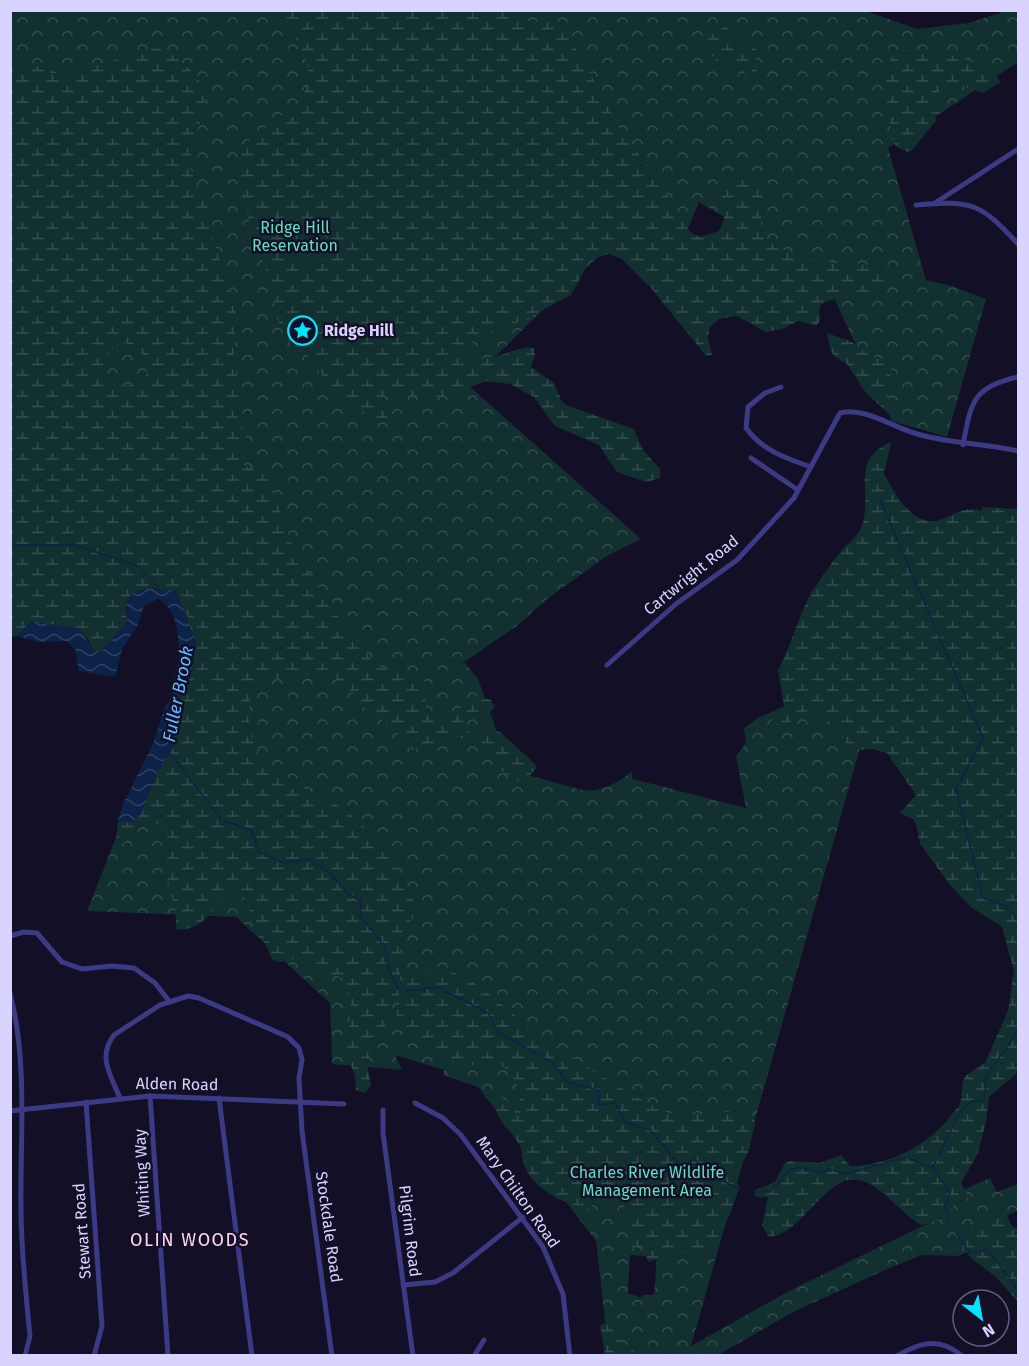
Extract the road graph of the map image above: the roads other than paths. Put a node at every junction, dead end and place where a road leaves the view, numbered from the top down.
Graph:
1 (1018, 149) edge
2 (935, 203) junction
3 (916, 205) dead end
4 (1018, 244) edge
5 (1018, 377) edge
6 (781, 387) dead end
7 (963, 445) junction
8 (1018, 451) edge
9 (751, 458) dead end
10 (811, 467) junction
11 (798, 490) junction
12 (607, 665) dead end
13 (10, 936) edge
14 (10, 993) edge
15 (169, 1001) junction
16 (150, 1096) junction
17 (120, 1098) junction
18 (219, 1098) junction
19 (86, 1102) junction
20 (300, 1103) junction
21 (415, 1103) dead end
22 (344, 1104) dead end
23 (22, 1109) junction
24 (383, 1110) dead end
25 (10, 1111) edge
26 (523, 1217) junction
27 (403, 1285) junction
28 (484, 1340) dead end
29 (25, 1356) edge
30 (94, 1356) edge
31 (168, 1356) edge
32 (252, 1356) edge
33 (332, 1356) edge
34 (413, 1356) edge
35 (474, 1356) edge
36 (570, 1356) edge
37 (897, 1356) edge
38 (962, 1356) edge

1 - 2 street
2 - 3 street
2 - 4 street
5 - 7 street
6 - 10 street
7 - 8 street, Cartwright Road
7 - 10 street, Cartwright Road
9 - 11 street
10 - 11 street, Cartwright Road
11 - 12 street, Cartwright Road
13 - 15 street
14 - 23 street
15 - 17 street
15 - 20 street, Stockdale Road
16 - 17 street, Alden Road
16 - 18 street, Alden Road
16 - 31 street, Whiting Way
17 - 19 street, Alden Road
18 - 20 street, Alden Road
18 - 32 street
19 - 23 street, Alden Road
19 - 30 street, Stewart Road
20 - 22 street, Alden Road
20 - 33 street, Stockdale Road
21 - 26 street, Mary Chilton Road
23 - 25 street, Alden Road
23 - 29 street
24 - 27 street, Pilgrim Road
26 - 27 street
26 - 36 street, Mary Chilton Road
27 - 34 street, Pilgrim Road
28 - 35 street
37 - 38 street

